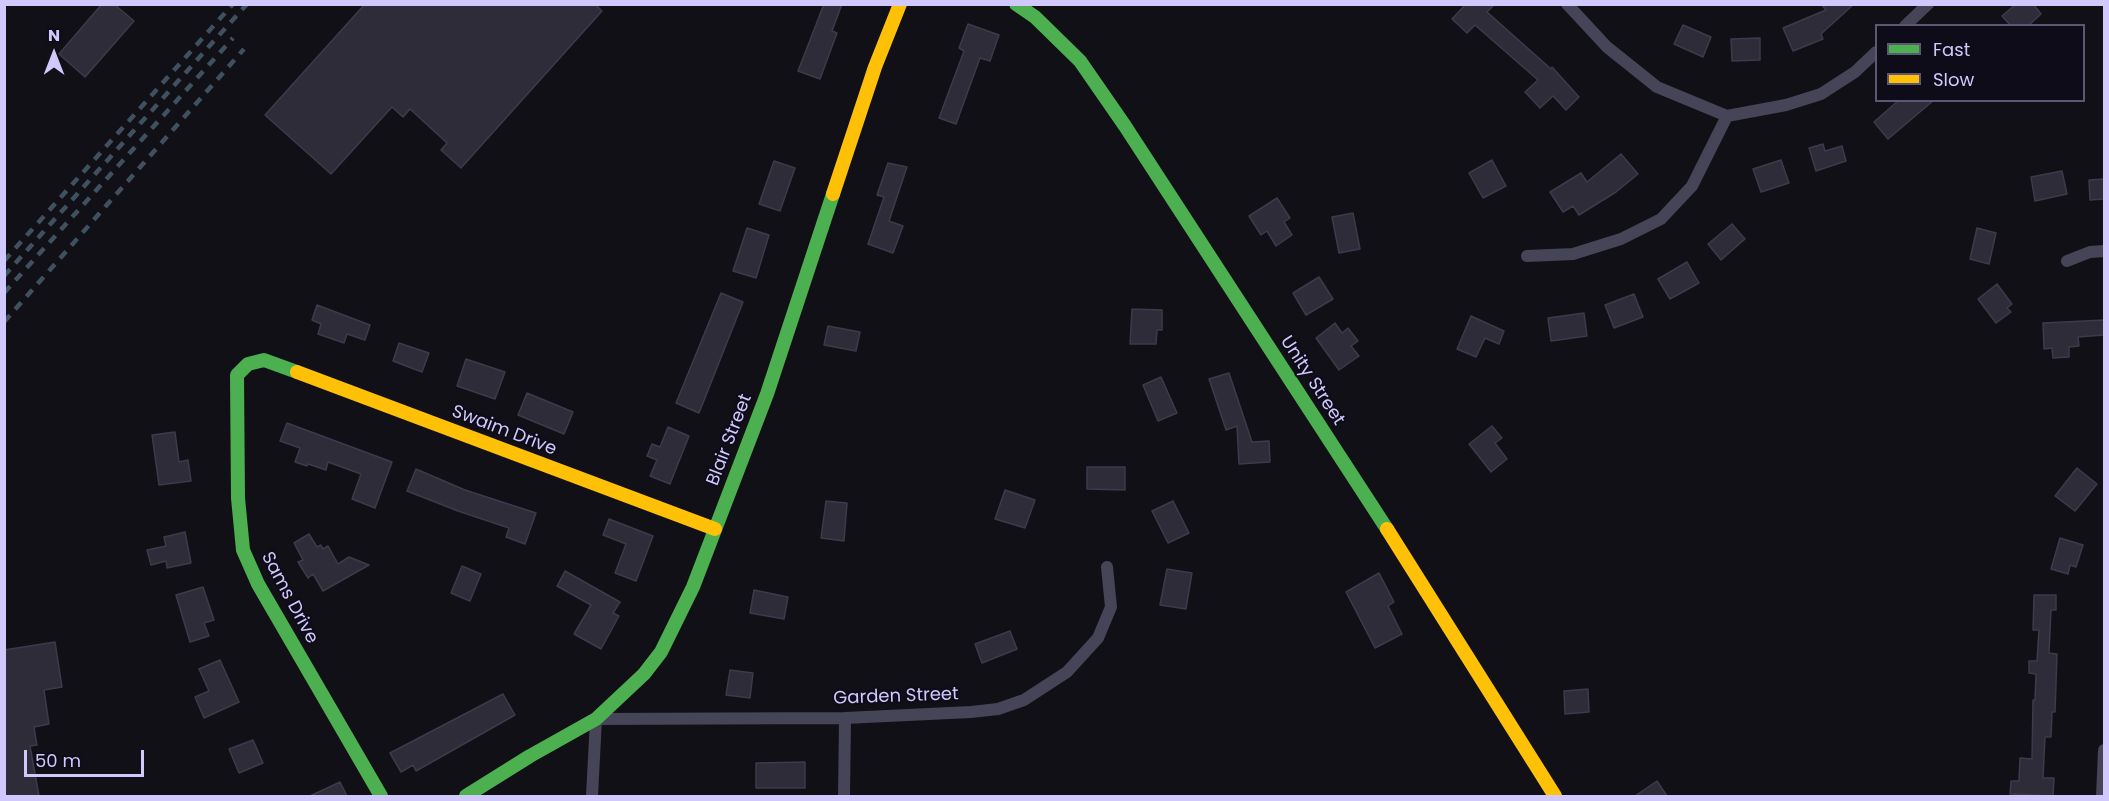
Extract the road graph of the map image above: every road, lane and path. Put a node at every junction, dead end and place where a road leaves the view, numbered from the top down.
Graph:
1 (900, 4) edge
2 (1016, 4) edge
3 (1567, 4) edge
4 (1928, 4) edge
5 (1907, 24) edge
6 (1875, 53) edge
7 (1728, 116) junction
8 (2104, 251) edge
9 (1527, 256) dead end
10 (2067, 261) dead end
11 (282, 366) joint
12 (715, 529) junction
13 (1107, 567) dead end
14 (845, 718) junction
15 (596, 719) junction
16 (2104, 750) edge
17 (381, 796) edge
18 (466, 796) edge
19 (592, 796) edge
20 (844, 796) edge
21 (1555, 796) edge
22 (2102, 796) edge

1 - 12 street, Blair Street
2 - 21 street, Unity Street
3 - 7 street
4 - 5 street
6 - 7 street
7 - 9 street
8 - 10 street
11 - 12 street, Swaim Drive
11 - 17 street, Sams Drive
12 - 15 street, Blair Street
13 - 14 street, Garden Street
14 - 15 street, Garden Street
14 - 20 street
15 - 18 street, Blair Street
15 - 19 street
16 - 22 street

